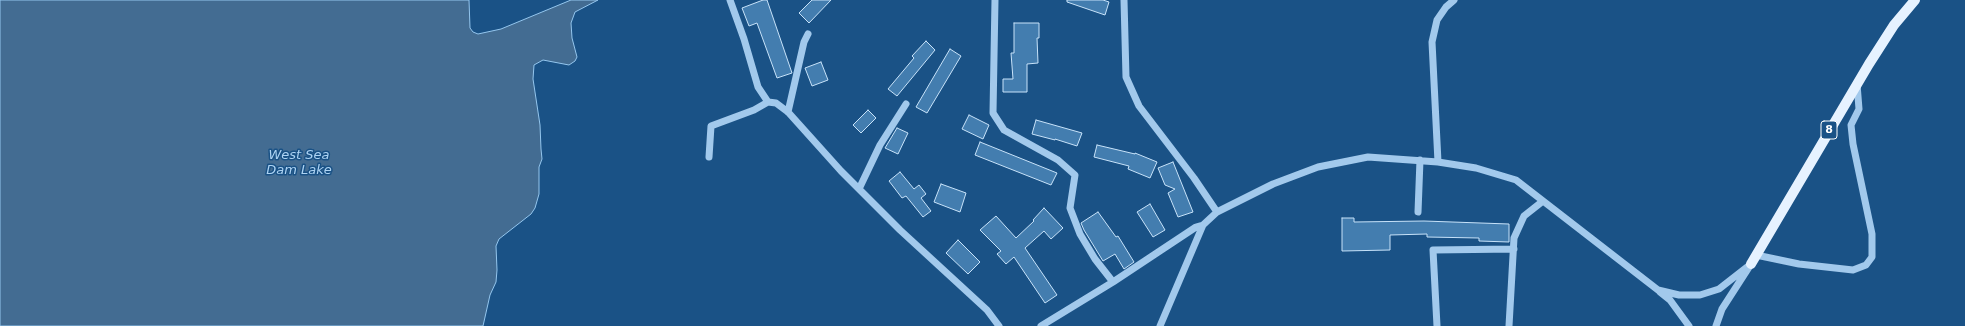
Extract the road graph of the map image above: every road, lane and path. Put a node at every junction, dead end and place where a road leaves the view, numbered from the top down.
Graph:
1 (730, 0) edge
2 (996, 0) edge
3 (1124, 0) edge
4 (1454, 0) edge
5 (1915, 0) edge
6 (808, 34) dead end
7 (1857, 84) junction
8 (768, 102) junction
9 (906, 104) dead end
10 (788, 112) junction
11 (709, 157) dead end
12 (1420, 160) junction
13 (1438, 162) junction
14 (858, 189) junction
15 (1543, 201) junction
16 (1217, 212) junction
17 (1418, 212) dead end
18 (1203, 225) junction
19 (1514, 249) junction
20 (1753, 260) junction
21 (1113, 282) junction
22 (1658, 290) junction
23 (999, 326) edge
24 (1041, 326) edge
25 (1160, 326) edge
26 (1437, 326) edge
27 (1509, 326) edge
28 (1689, 326) edge
29 (1716, 326) edge

1 - 8 street
2 - 21 street
3 - 16 street
4 - 13 street
5 - 7 main road, 8
6 - 10 street
7 - 20 main road, 8
7 - 20 street
8 - 10 street
8 - 11 street
9 - 14 street
10 - 14 street
12 - 13 street
12 - 16 street
12 - 17 street
13 - 15 street
14 - 23 street
15 - 19 street
15 - 22 street
16 - 18 street
18 - 21 street
18 - 25 street
19 - 26 street
19 - 27 street
20 - 22 street
20 - 29 street
21 - 24 street
22 - 28 street

